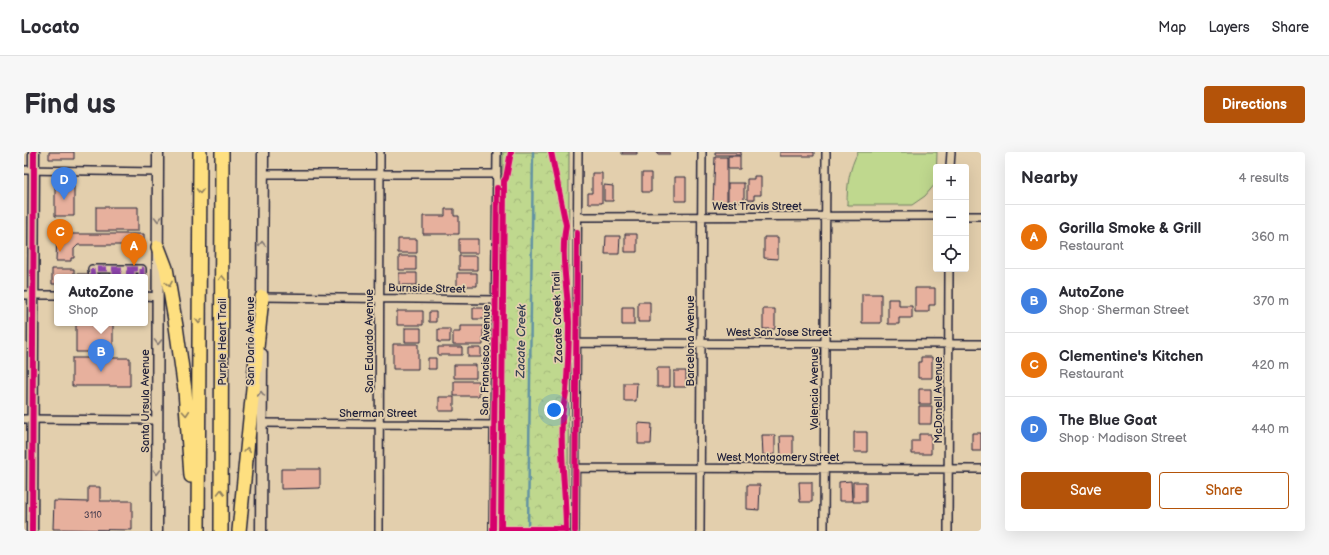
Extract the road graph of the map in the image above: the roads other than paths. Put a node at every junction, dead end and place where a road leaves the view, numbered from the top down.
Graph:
1 (34, 152) edge
2 (158, 152) edge
3 (200, 152) edge
4 (222, 152) edge
5 (263, 152) edge
6 (380, 152) edge
7 (497, 152) edge
8 (578, 152) edge
9 (702, 152) edge
10 (826, 152) edge
11 (950, 152) edge
12 (950, 164) edge
13 (29, 171) edge
14 (158, 172) junction
15 (263, 174) junction
16 (380, 174) junction
17 (497, 174) junction
18 (933, 216) edge
19 (969, 216) edge
20 (981, 216) edge
21 (577, 217) junction
22 (701, 217) junction
23 (825, 217) junction
24 (158, 247) junction
25 (949, 272) edge
26 (93, 274) edge
27 (116, 274) edge
28 (132, 274) edge
29 (142, 274) edge
30 (29, 295) edge
31 (54, 295) edge
32 (148, 296) edge
33 (158, 297) junction
34 (262, 297) junction
35 (380, 299) junction
36 (496, 300) junction
37 (576, 343) junction
38 (701, 343) junction
39 (825, 344) junction
40 (949, 344) junction
41 (981, 344) edge
42 (28, 419) edge
43 (157, 420) junction
44 (261, 423) junction
45 (380, 424) junction
46 (494, 425) junction
47 (576, 468) junction
48 (700, 468) junction
49 (824, 468) junction
50 (948, 469) junction
51 (981, 469) edge
52 (32, 531) edge
53 (157, 531) edge
54 (195, 531) edge
55 (198, 531) edge
56 (221, 531) edge
57 (239, 531) edge
58 (261, 531) edge
59 (379, 531) edge
60 (493, 531) edge
61 (576, 531) edge
62 (700, 531) edge
63 (824, 531) edge
64 (948, 531) edge

1 - 13 main road
2 - 14 main road, Santa Ursula Avenue
3 -> 55 highway, Purple Heart Trail
56 -> 4 highway, Purple Heart Trail
5 - 15 main road, San Dario Avenue
6 - 16 street, San Eduardo Avenue
7 - 17 street, San Francisco Avenue
8 - 21 street
9 - 22 street, Barcelona Avenue
10 - 23 street, Valencia Avenue
11 - 12 street
13 - 14 street
13 - 30 main road
14 -> 24 main road, Santa Ursula Avenue
15 - 16 street
34 -> 15 main road, San Dario Avenue
16 - 17 street
16 - 35 street, San Eduardo Avenue
17 - 36 street, San Francisco Avenue
18 - 23 street, West Travis Street
19 - 20 street
21 - 22 street, West Travis Street
21 - 37 street
22 - 23 street, West Travis Street
22 - 38 street, Barcelona Avenue
23 - 39 street, Valencia Avenue
24 - 33 main road, Santa Ursula Avenue
24 -> 54 highway
25 - 40 street, McDonell Avenue
26 - 29 street
27 - 28 street
30 - 31 street
30 - 42 main road
32 - 33 street
33 -> 43 main road, Santa Ursula Avenue
34 - 35 street, Burnside Street
44 -> 34 main road, San Dario Avenue
57 -> 34 highway
35 - 36 street, Burnside Street
35 - 45 street, San Eduardo Avenue
36 - 46 street, San Francisco Avenue
37 - 38 street, West San Jose Street
37 - 47 street
38 - 39 street, West San Jose Street
38 - 48 street, Barcelona Avenue
39 - 40 street, West San Jose Street
39 - 49 street, Valencia Avenue
40 - 41 street, West San Jose Street
40 - 50 street, McDonell Avenue
42 - 43 street
42 - 52 main road
43 -> 53 main road, Santa Ursula Avenue
44 - 45 street, Sherman Street
44 - 58 main road, San Dario Avenue
45 - 46 street, Sherman Street
45 - 59 street, San Eduardo Avenue
46 - 60 street, San Francisco Avenue
47 - 48 street, West Montgomery Street
47 - 61 street
48 - 49 street, West Montgomery Street
48 - 62 street, Barcelona Avenue
49 - 50 street, West Montgomery Street
49 - 63 street, Valencia Avenue
50 - 51 street, West Montgomery Street
50 - 64 street, McDonell Avenue

